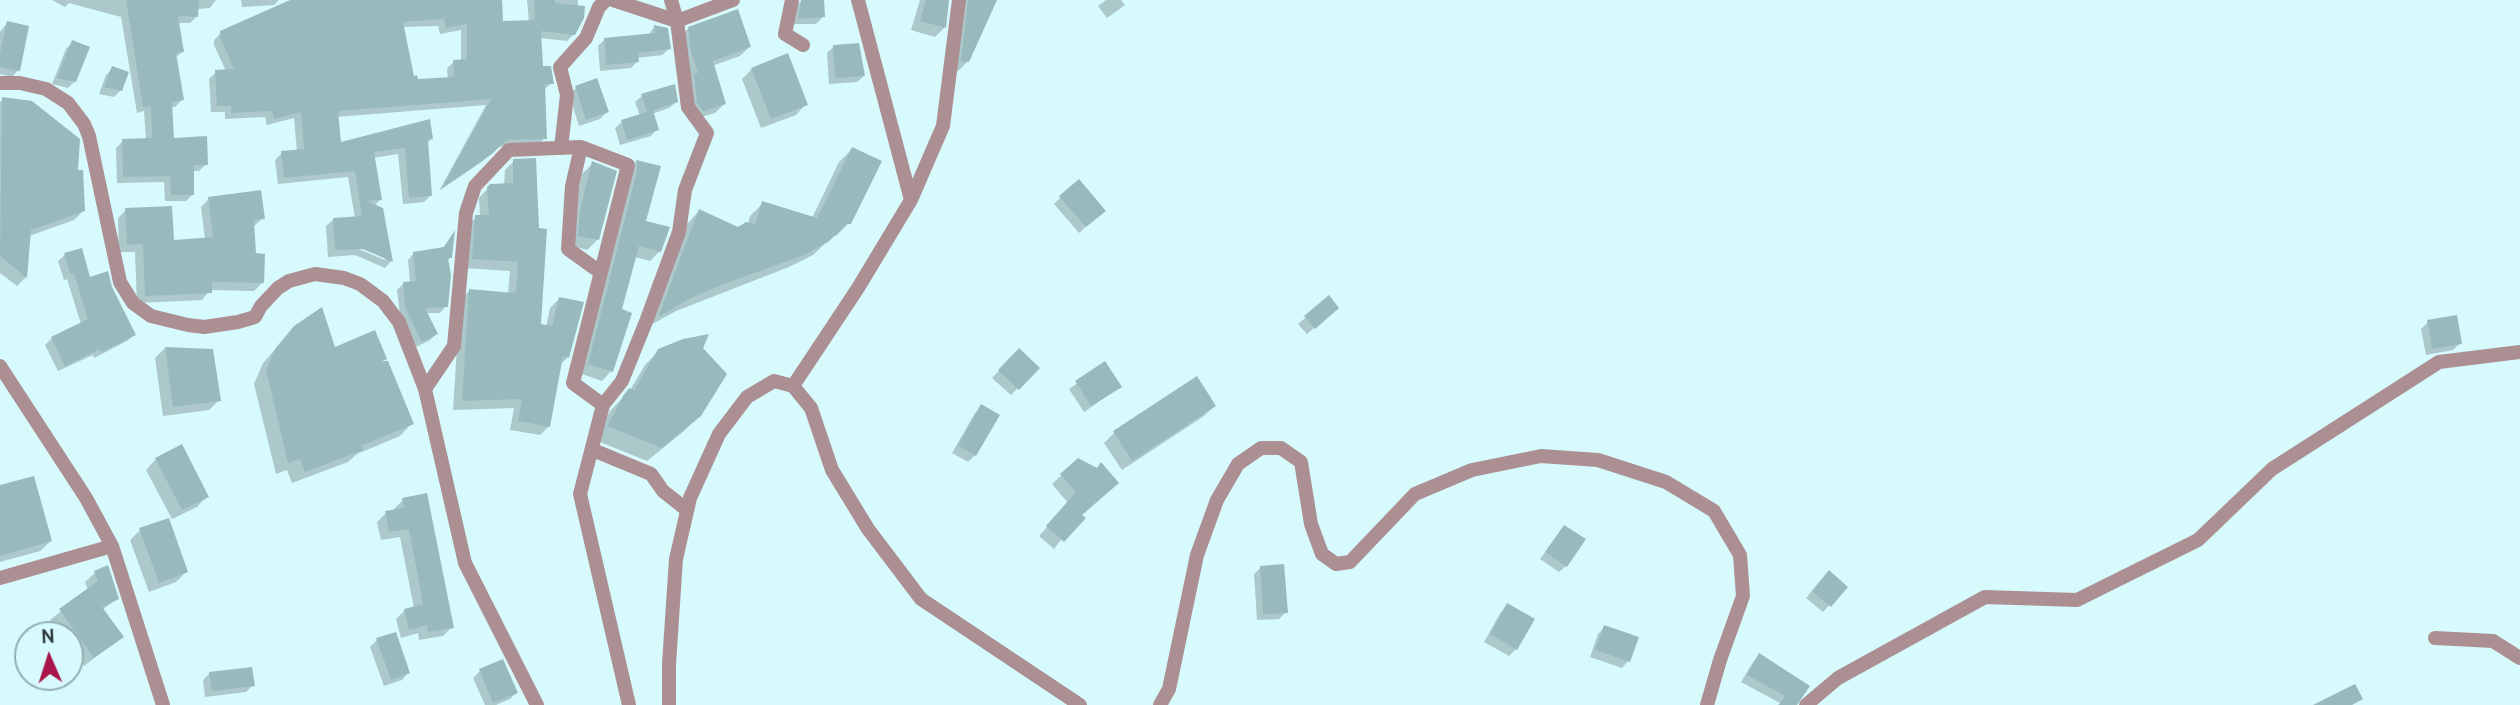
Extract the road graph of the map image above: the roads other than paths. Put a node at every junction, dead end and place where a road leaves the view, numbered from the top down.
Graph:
1 (606, 0) edge
2 (613, 0) edge
3 (671, 0) edge
4 (733, 0) edge
5 (792, 0) edge
6 (858, 0) edge
7 (958, 0) edge
8 (677, 21) junction
9 (803, 45) dead end
10 (0, 83) edge
11 (581, 147) junction
12 (561, 148) junction
13 (911, 200) junction
14 (600, 272) junction
15 (2520, 352) edge
16 (0, 366) edge
17 (793, 386) junction
18 (425, 388) junction
19 (603, 405) junction
20 (593, 450) junction
21 (687, 510) junction
22 (112, 546) junction
23 (0, 578) edge
24 (2435, 638) dead end
25 (2520, 658) edge
26 (163, 705) edge
27 (537, 705) edge
28 (629, 705) edge
29 (668, 705) edge
30 (1080, 705) edge
31 (1160, 705) edge
32 (1707, 705) edge
33 (1806, 705) edge

1 - 12 street
2 - 8 street
3 - 8 street
4 - 8 street
5 - 9 street
6 - 13 street
7 - 13 street
8 - 19 street
10 - 18 street
11 - 12 street
11 - 14 street
11 - 14 street
12 - 18 street
13 - 17 street
14 - 19 street
15 - 33 street
16 - 22 street
17 - 21 street
17 - 30 street
18 - 27 street
19 - 20 street
20 - 21 street
20 - 28 street
21 - 29 street
22 - 23 street
22 - 26 street
24 - 25 street
31 - 32 street

